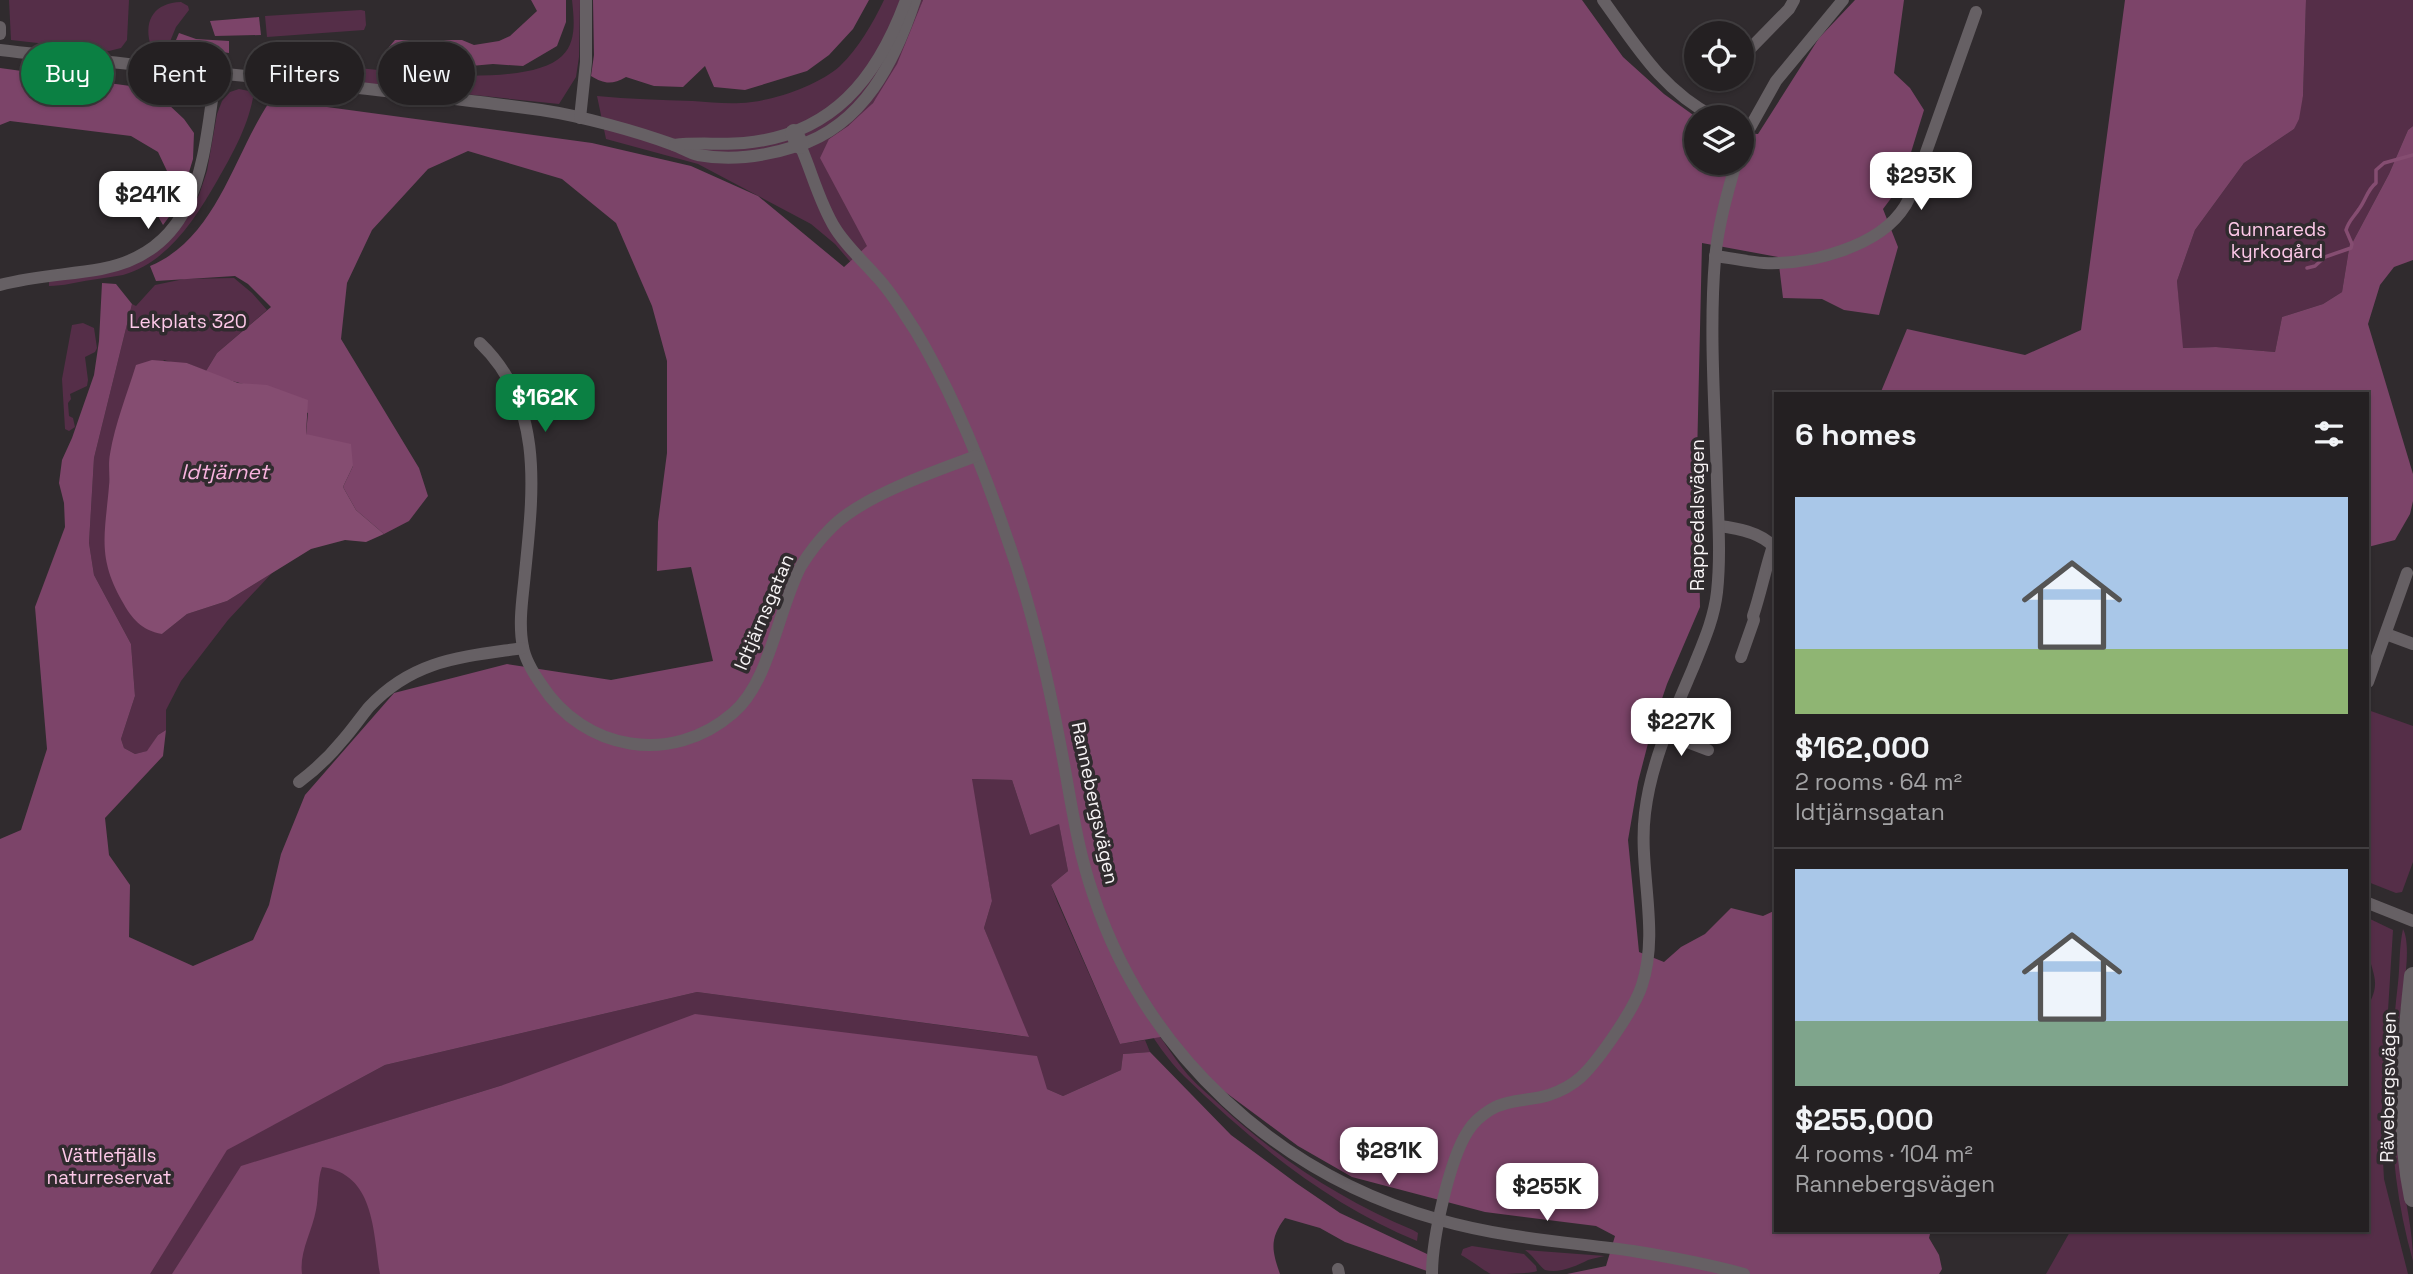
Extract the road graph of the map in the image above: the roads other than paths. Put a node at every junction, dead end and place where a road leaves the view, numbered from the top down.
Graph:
1 (586, 0) edge
2 (906, 0) edge
3 (915, 0) edge
4 (1603, 0) edge
5 (1794, 0) edge
6 (1843, 0) edge
7 (1976, 12) dead end
8 (0, 27) edge
9 (0, 34) edge
10 (1754, 45) edge
11 (0, 50) edge
12 (128, 63) edge
13 (231, 74) edge
14 (210, 105) edge
15 (1695, 105) edge
16 (1754, 115) edge
17 (580, 118) junction
18 (797, 139) junction
19 (1733, 175) edge
20 (1716, 256) junction
21 (0, 285) edge
22 (480, 343) dead end
23 (976, 456) junction
24 (1718, 526) junction
25 (2407, 573) dead end
26 (2386, 634) junction
27 (2413, 644) edge
28 (523, 649) junction
29 (1741, 657) dead end
30 (2369, 679) edge
31 (1666, 734) junction
32 (1708, 750) dead end
33 (299, 782) dead end
34 (2369, 903) edge
35 (2413, 920) edge
36 (2413, 976) edge
37 (2413, 1052) edge
38 (2413, 1093) edge
39 (2413, 1198) edge
40 (1439, 1220) junction
41 (1432, 1274) edge
42 (1744, 1274) edge

1 - 17 street
2 - 18 street
3 - 18 street
4 - 15 street
5 - 10 street
6 - 16 street
7 - 20 street
8 - 9 street
11 - 12 street
13 - 17 street
14 - 21 street
17 - 18 street
18 - 23 street, Rannebergsvägen
19 - 20 street, Rappedalsvägen
20 - 24 street, Rappedalsvägen
22 - 28 street, Idtjärnsgatan
23 - 28 street, Idtjärnsgatan
23 - 40 street, Rannebergsvägen
24 - 29 street
24 - 31 street, Rappedalsvägen
25 - 26 street
26 - 27 street
26 - 30 street
28 - 33 street
31 - 32 street
31 - 40 street, Rappedalsvägen
34 - 35 street
36 - 39 street, Rävebergsvägen
37 - 38 street, Rävebergsvägen
40 - 41 street, Rappedalsvägen
40 - 42 street, Rannebergsvägen

